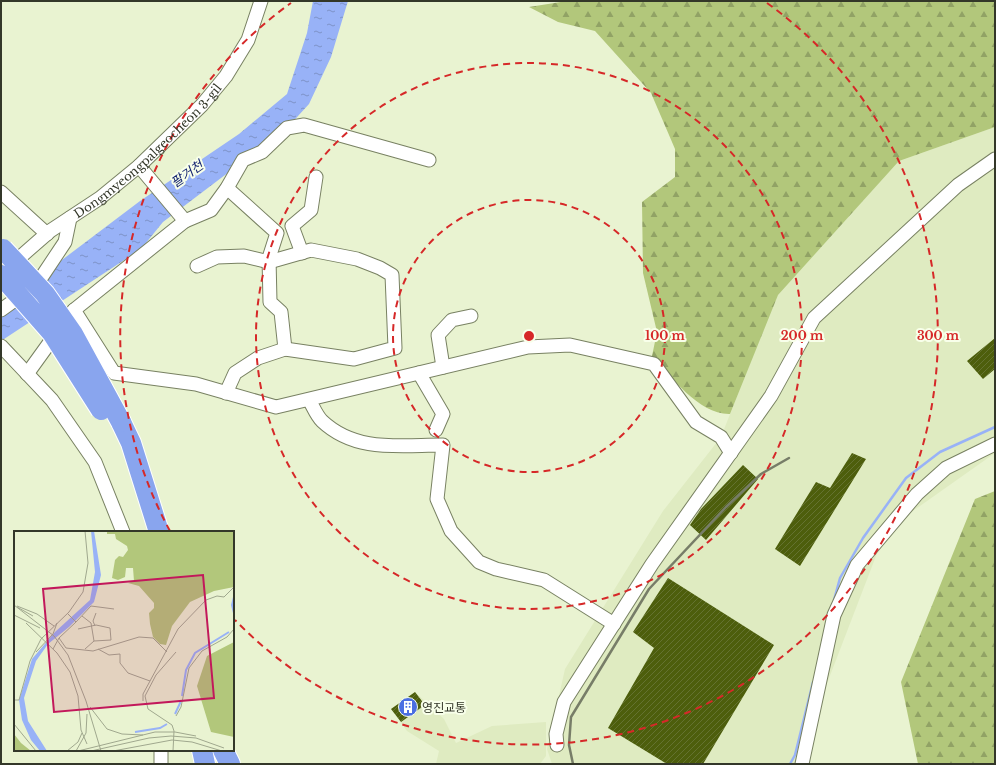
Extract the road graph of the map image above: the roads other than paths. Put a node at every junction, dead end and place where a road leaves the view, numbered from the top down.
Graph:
1 (261, 1) edge
2 (995, 159) edge
3 (428, 160) dead end
4 (145, 167) junction
5 (316, 177) dead end
6 (227, 188) junction
7 (1, 192) edge
8 (70, 218) junction
9 (185, 221) junction
10 (48, 234) junction
11 (2, 248) edge
12 (302, 253) junction
13 (269, 262) junction
14 (197, 266) dead end
15 (1, 274) edge
16 (1, 310) edge
17 (74, 310) junction
18 (471, 316) dead end
19 (1, 346) edge
20 (285, 349) junction
21 (443, 367) junction
22 (420, 373) junction
23 (27, 374) junction
24 (226, 393) junction
25 (309, 400) junction
26 (116, 427) junction
27 (436, 430) dead end
28 (995, 444) edge
29 (731, 453) junction
30 (123, 531) edge
31 (149, 531) edge
32 (159, 531) edge
33 (614, 624) junction
34 (557, 745) dead end
35 (161, 751) edge
36 (200, 751) edge
37 (200, 751) edge
38 (213, 751) edge
39 (224, 751) edge
40 (161, 764) edge
41 (201, 764) edge
42 (205, 764) edge
43 (216, 764) edge
44 (230, 764) edge
45 (802, 764) edge

1 - 4 street, Dongmyeongpalgeocheon 3-gil
2 - 29 street
3 - 6 street
4 - 8 street, Dongmyeongpalgeocheon 3-gil
4 - 9 street
5 - 12 street
6 - 9 street
6 - 13 street
7 - 10 street
8 - 10 street, Dongmyeongpalgeocheon 3-gil
8 - 16 street
9 - 17 street
10 - 15 street, Dongmyeongpalgeocheon 3-gil
11 - 26 highway, bridge
12 - 13 street
12 - 20 street
13 - 14 street
13 - 20 street
15 - 26 highway, bridge
17 - 23 street
17 - 24 street
18 - 21 street
19 - 23 street
20 - 24 street
21 - 22 street
21 - 29 street
22 - 25 street
22 - 27 street
23 - 30 street
24 - 25 street
25 - 33 street
26 - 31 highway
26 - 32 highway
28 - 45 street
29 - 33 street
33 - 34 street
35 - 40 street
36 - 41 highway
37 - 42 highway
38 - 43 highway
39 - 44 highway

